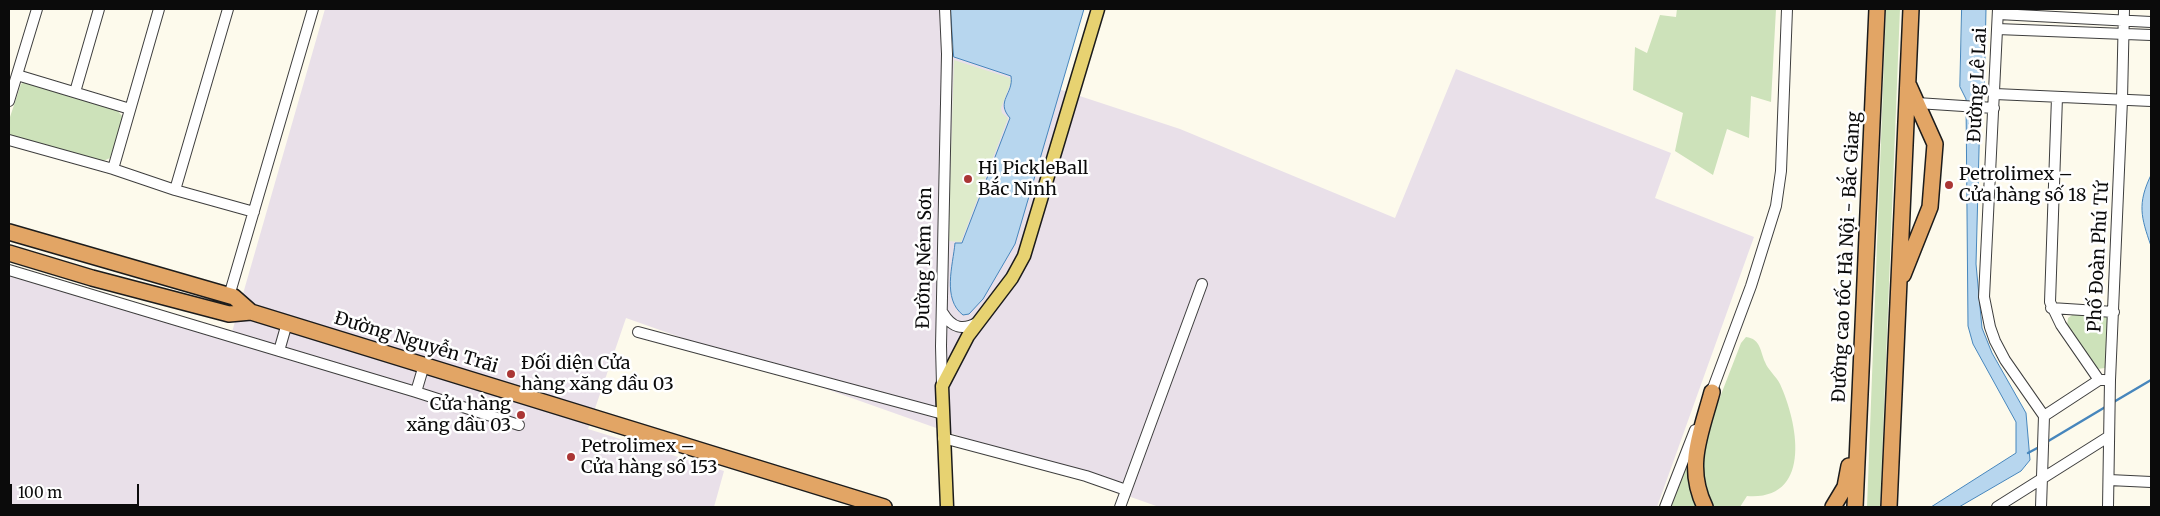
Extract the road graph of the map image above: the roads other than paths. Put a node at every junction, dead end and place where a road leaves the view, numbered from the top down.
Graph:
1 (37, 9) edge
2 (99, 9) edge
3 (159, 9) edge
4 (228, 9) edge
5 (313, 9) edge
6 (945, 9) edge
7 (1098, 9) edge
8 (1787, 9) edge
9 (1877, 9) edge
10 (1911, 9) edge
11 (2124, 9) edge
12 (1998, 12) edge
13 (2123, 21) junction
14 (2151, 22) edge
15 (1997, 29) junction
16 (2123, 34) junction
17 (2151, 35) edge
18 (17, 75) junction
19 (1908, 82) junction
20 (75, 92) junction
21 (1995, 94) junction
22 (2057, 97) junction
23 (2122, 100) junction
24 (2151, 100) edge
25 (9, 101) edge
26 (1917, 103) junction
27 (1994, 108) junction
28 (130, 109) junction
29 (9, 140) edge
30 (113, 169) junction
31 (174, 190) junction
32 (254, 212) junction
33 (9, 232) edge
34 (1866, 248) junction
35 (9, 253) edge
36 (45, 264) junction
37 (9, 270) edge
38 (41, 280) junction
39 (1899, 283) junction
40 (1202, 284) dead end
41 (157, 296) junction
42 (229, 296) junction
43 (2052, 308) junction
44 (251, 312) junction
45 (943, 312) junction
46 (2114, 312) junction
47 (153, 313) junction
48 (979, 321) junction
49 (287, 323) junction
50 (638, 332) dead end
51 (279, 351) junction
52 (1896, 354) junction
53 (424, 366) junction
54 (2106, 383) junction
55 (942, 386) junction
56 (416, 392) junction
57 (1712, 392) junction
58 (943, 414) junction
59 (2044, 416) junction
60 (519, 425) dead end
61 (2108, 437) junction
62 (944, 438) junction
63 (2043, 477) junction
64 (2109, 480) junction
65 (2151, 482) edge
66 (1126, 490) junction
67 (884, 507) edge
68 (947, 507) edge
69 (1120, 507) edge
70 (1666, 507) edge
71 (1705, 507) edge
72 (1833, 507) edge
73 (1855, 507) edge
74 (1889, 507) edge
75 (1897, 507) edge
76 (1996, 507) edge
77 (2041, 507) edge
78 (2108, 507) edge

1 - 18 street
2 - 20 street
3 - 28 street
4 - 31 street
5 - 32 street
6 - 45 street, Đường Ném Sơn
7 - 48 main road
8 - 57 street
9 - 34 highway, Đường cao tốc Hà Nội - Bắc Giang
10 - 19 highway
11 - 13 street, Phố Đoàn Phú Tứ
12 - 13 street
12 - 15 street, Đường Lê Lai
13 - 14 street
13 - 16 street, Phố Đoàn Phú Tứ
15 - 16 street
15 - 21 street, Đường Lê Lai
16 - 17 street
16 - 23 street, Phố Đoàn Phú Tứ
18 - 20 street
18 - 25 street
19 - 26 highway
19 - 39 highway
20 - 28 street
21 - 22 street
21 - 27 street, Đường Lê Lai
22 - 23 street
22 - 43 street
23 - 24 street
23 - 46 street, Phố Đoàn Phú Tứ
26 - 27 street
26 - 39 highway
27 - 59 street, Đường Lê Lai
28 - 30 street
29 - 30 street
30 - 31 street
31 - 32 street
32 - 42 street
33 - 42 highway, Đường Nguyễn Trãi
34 - 72 highway
34 - 73 highway, Đường cao tốc Hà Nội - Bắc Giang
35 - 36 highway, Đường Nguyễn Trãi
36 - 38 street
36 - 41 highway, Đường Nguyễn Trãi
37 - 38 street
38 - 47 street
39 - 52 highway
40 - 66 street
41 - 44 highway, Đường Nguyễn Trãi
41 - 47 street
42 - 44 highway, Đường Nguyễn Trãi
43 - 46 street
43 - 54 street
44 - 49 highway, Đường Nguyễn Trãi
45 - 48 street
45 - 55 street, Đường Ném Sơn
46 - 54 street, Phố Đoàn Phú Tứ
47 - 51 street
48 - 55 main road
49 - 51 street
49 - 53 highway, Đường Nguyễn Trãi
50 - 58 street
51 - 56 street
52 - 74 highway
52 - 75 highway
53 - 56 street
53 - 67 highway, Đường Nguyễn Trãi
54 - 59 street
54 - 61 street, Phố Đoàn Phú Tứ
55 - 58 main road, Đường Ném Sơn
56 - 60 street
57 - 70 street
57 - 71 highway
58 - 62 main road, Đường Ném Sơn
59 - 63 street, Đường Lê Lai
61 - 63 street
61 - 64 street, Phố Đoàn Phú Tứ
62 - 66 street
62 - 68 main road, Đường Ném Sơn
63 - 76 street
63 - 77 street, Đường Lê Lai
64 - 65 street
64 - 78 street, Phố Đoàn Phú Tứ
66 - 69 street

